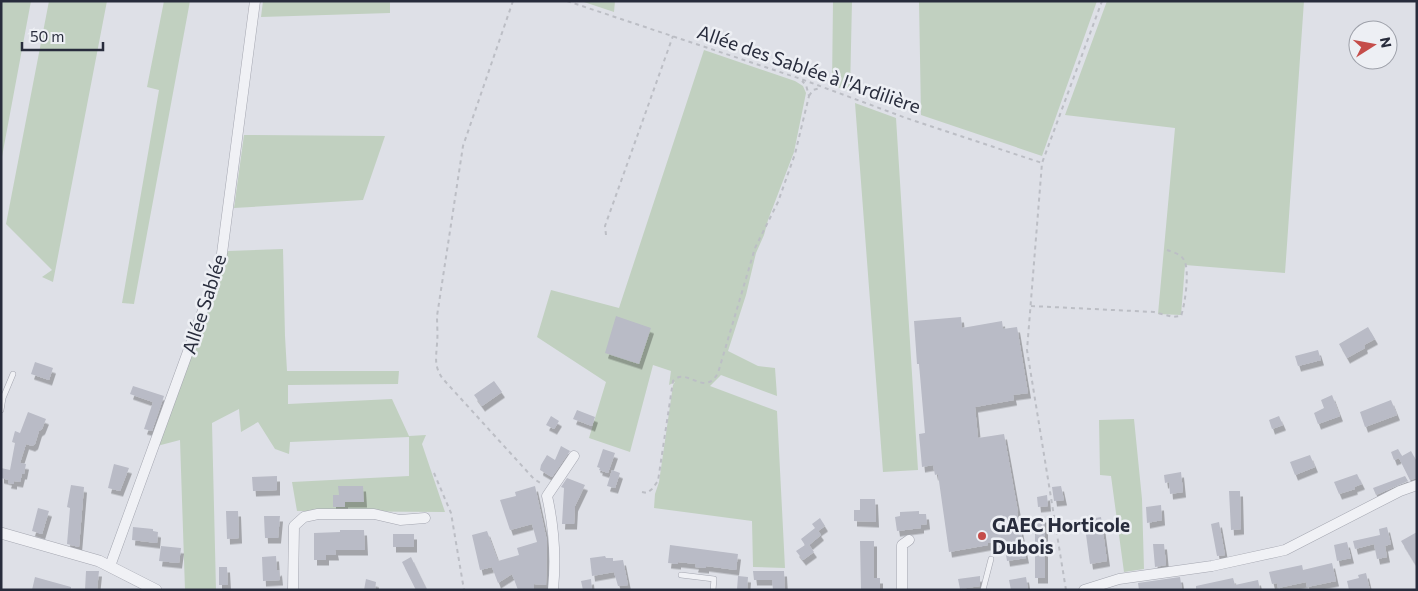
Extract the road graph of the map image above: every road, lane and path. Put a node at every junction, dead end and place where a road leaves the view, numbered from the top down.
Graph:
1 (255, 1) edge
2 (513, 1) edge
3 (567, 1) edge
4 (1102, 1) edge
5 (673, 36) junction
6 (801, 79) junction
7 (828, 90) junction
8 (809, 96) junction
9 (1042, 163) junction
10 (606, 235) dead end
11 (1167, 250) dead end
12 (1031, 306) junction
13 (13, 374) dead end
14 (1, 410) edge
15 (574, 456) dead end
16 (434, 473) dead end
17 (1417, 485) edge
18 (551, 490) junction
19 (642, 492) dead end
20 (425, 518) dead end
21 (1, 533) edge
22 (909, 540) dead end
23 (991, 559) dead end
24 (110, 566) junction
25 (681, 575) dead end
26 (156, 590) edge
27 (294, 590) edge
28 (464, 590) edge
29 (552, 590) edge
30 (713, 590) edge
31 (902, 590) edge
32 (983, 590) edge
33 (1066, 590) edge
34 (1084, 590) edge

1 - 24 street, Allée Sablée
2 - 18 path
3 - 5 path, Allée des Sablée à l'Ardilière
4 - 9 path
5 - 6 path, Allée des Sablée à l'Ardilière
5 - 10 path
6 - 7 path, Allée des Sablée à l'Ardilière
6 - 8 path
7 - 8 path
7 - 9 path, Allée des Sablée à l'Ardilière
8 - 19 path
9 - 12 path
11 - 12 path
12 - 33 path
13 - 14 lane
15 - 18 street
16 - 28 path
17 - 34 street
18 - 29 street
20 - 27 street
21 - 24 street
22 - 31 street
23 - 32 lane
24 - 26 street
25 - 30 lane

